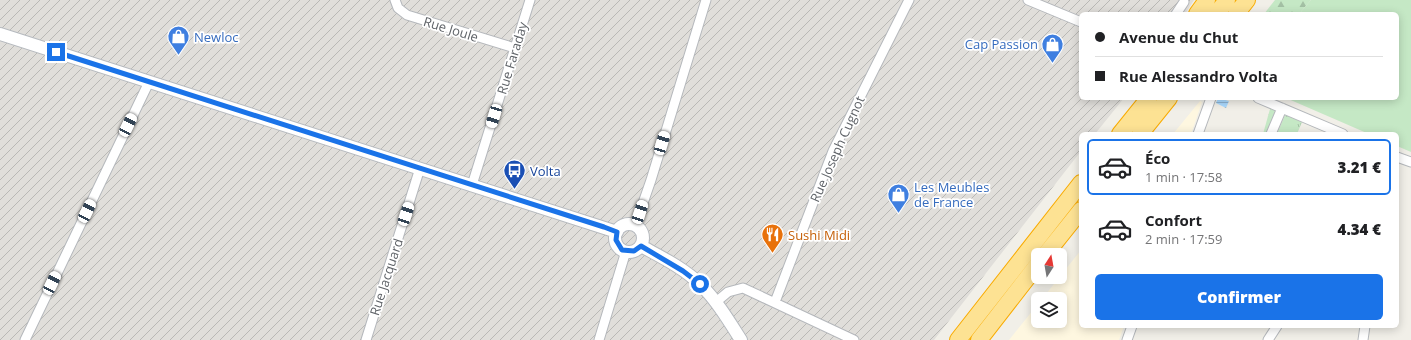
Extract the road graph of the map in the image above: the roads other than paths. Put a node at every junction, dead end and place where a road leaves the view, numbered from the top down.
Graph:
1 (395, 0) edge
2 (530, 0) edge
3 (706, 0) edge
4 (909, 0) edge
5 (1028, 0) edge
6 (1207, 0) edge
7 (1227, 0) edge
8 (1247, 0) edge
9 (1259, 0) edge
10 (1184, 2) dead end
11 (1177, 12) edge
12 (1198, 12) edge
13 (1218, 12) edge
14 (1238, 12) edge
15 (1250, 12) edge
16 (1079, 21) edge
17 (0, 34) edge
18 (516, 48) junction
19 (149, 82) junction
20 (1135, 100) edge
21 (1147, 100) edge
22 (1167, 100) edge
23 (1210, 100) edge
24 (1263, 100) edge
25 (1282, 108) junction
26 (1111, 132) edge
27 (1122, 132) edge
28 (1142, 132) edge
29 (1199, 132) edge
30 (1272, 132) edge
31 (1338, 132) edge
32 (420, 168) junction
33 (472, 185) junction
34 (1079, 186) edge
35 (1079, 212) edge
36 (635, 226) junction
37 (617, 232) junction
38 (641, 246) junction
39 (1051, 248) edge
40 (626, 252) junction
41 (1031, 273) edge
42 (716, 302) junction
43 (775, 302) junction
44 (1131, 328) edge
45 (1276, 328) edge
46 (1364, 328) edge
47 (25, 340) edge
48 (366, 340) edge
49 (599, 340) edge
50 (741, 340) edge
51 (854, 340) edge
52 (958, 340) edge
53 (979, 340) edge
54 (1127, 340) edge
55 (1268, 340) edge
56 (1363, 340) edge

1 - 18 street, Rue Joule
2 - 18 street, Rue Faraday
3 - 36 street
4 - 43 street, Rue Joseph Cugnot
5 - 16 street
6 - 12 highway
7 - 13 highway
8 - 14 highway
9 - 15 highway
10 - 11 street
17 - 19 street
18 - 33 street, Rue Faraday
19 - 32 street
19 - 47 street
20 - 26 highway
21 - 27 highway
22 - 28 highway
23 - 29 street
24 - 25 street
25 - 30 street
25 - 31 street
32 - 33 street
32 - 48 street, Rue Jacquard
33 - 37 street
34 - 52 highway
35 - 39 highway
36 - 37 street
36 - 38 street
37 - 40 street
38 - 40 street
38 - 42 street
40 - 49 street
41 - 53 highway
42 - 43 street
42 - 50 street
43 - 51 street
44 - 54 street
45 - 55 street
46 - 56 street

